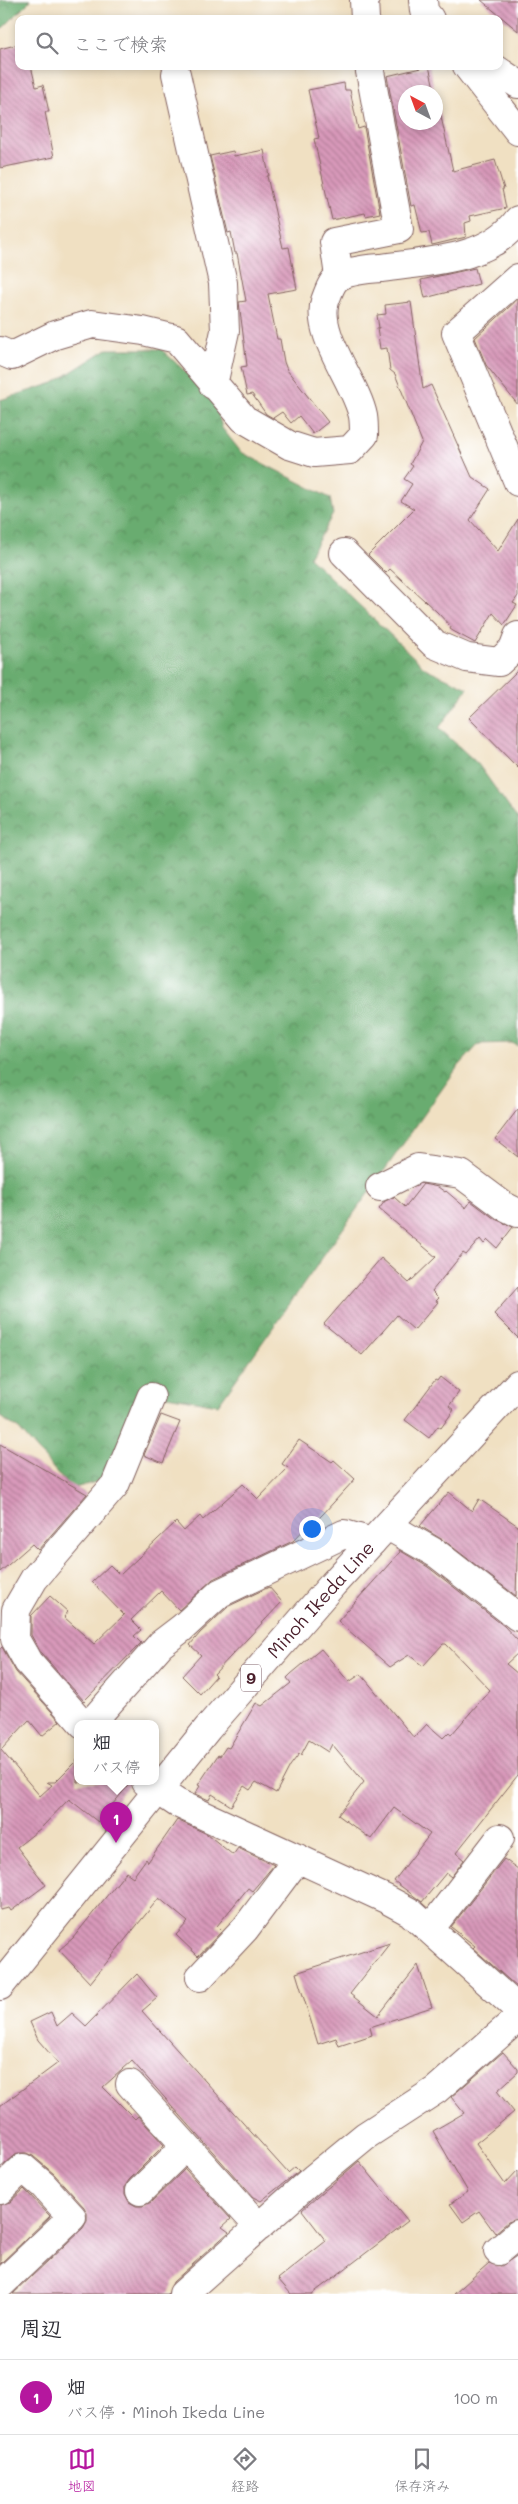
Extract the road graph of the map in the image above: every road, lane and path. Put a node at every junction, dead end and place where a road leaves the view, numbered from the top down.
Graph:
1 (364, 0) edge
2 (423, 0) edge
3 (364, 15) edge
4 (427, 15) edge
5 (371, 70) edge
6 (470, 70) edge
7 (497, 70) edge
8 (176, 74) dead end
9 (518, 84) edge
10 (518, 131) edge
11 (518, 220) edge
12 (339, 276) junction
13 (518, 278) edge
14 (0, 351) edge
15 (213, 385) junction
16 (518, 482) edge
17 (344, 553) dead end
18 (518, 636) edge
19 (380, 1187) dead end
20 (518, 1213) edge
21 (518, 1384) edge
22 (151, 1397) dead end
23 (380, 1534) junction
24 (518, 1617) edge
25 (79, 1720) edge
26 (94, 1720) edge
27 (159, 1779) edge
28 (152, 1786) edge
29 (500, 1838) dead end
30 (298, 1858) junction
31 (430, 1929) junction
32 (200, 1977) dead end
33 (0, 1986) edge
34 (516, 2026) edge
35 (130, 2084) dead end
36 (186, 2146) junction
37 (0, 2190) edge
38 (140, 2191) dead end
39 (259, 2227) junction
40 (0, 2285) edge
41 (183, 2294) edge

1 - 3 street
2 - 4 street
5 - 12 street
6 - 10 street
7 - 9 street
8 - 15 street
11 - 12 street
12 - 15 street
13 - 16 street
14 - 15 street
17 - 18 street
19 - 20 street
21 - 23 street, Minoh Ikeda Line / 9
22 - 25 street
23 - 24 street
23 - 26 street
23 - 27 street, Minoh Ikeda Line / 9
28 - 30 street
28 - 33 street, Minoh Ikeda Line / 9
29 - 31 street
30 - 31 street
30 - 32 street
31 - 34 street
34 - 39 street
35 - 36 street
36 - 38 street
36 - 39 street
37 - 40 street
39 - 41 street

